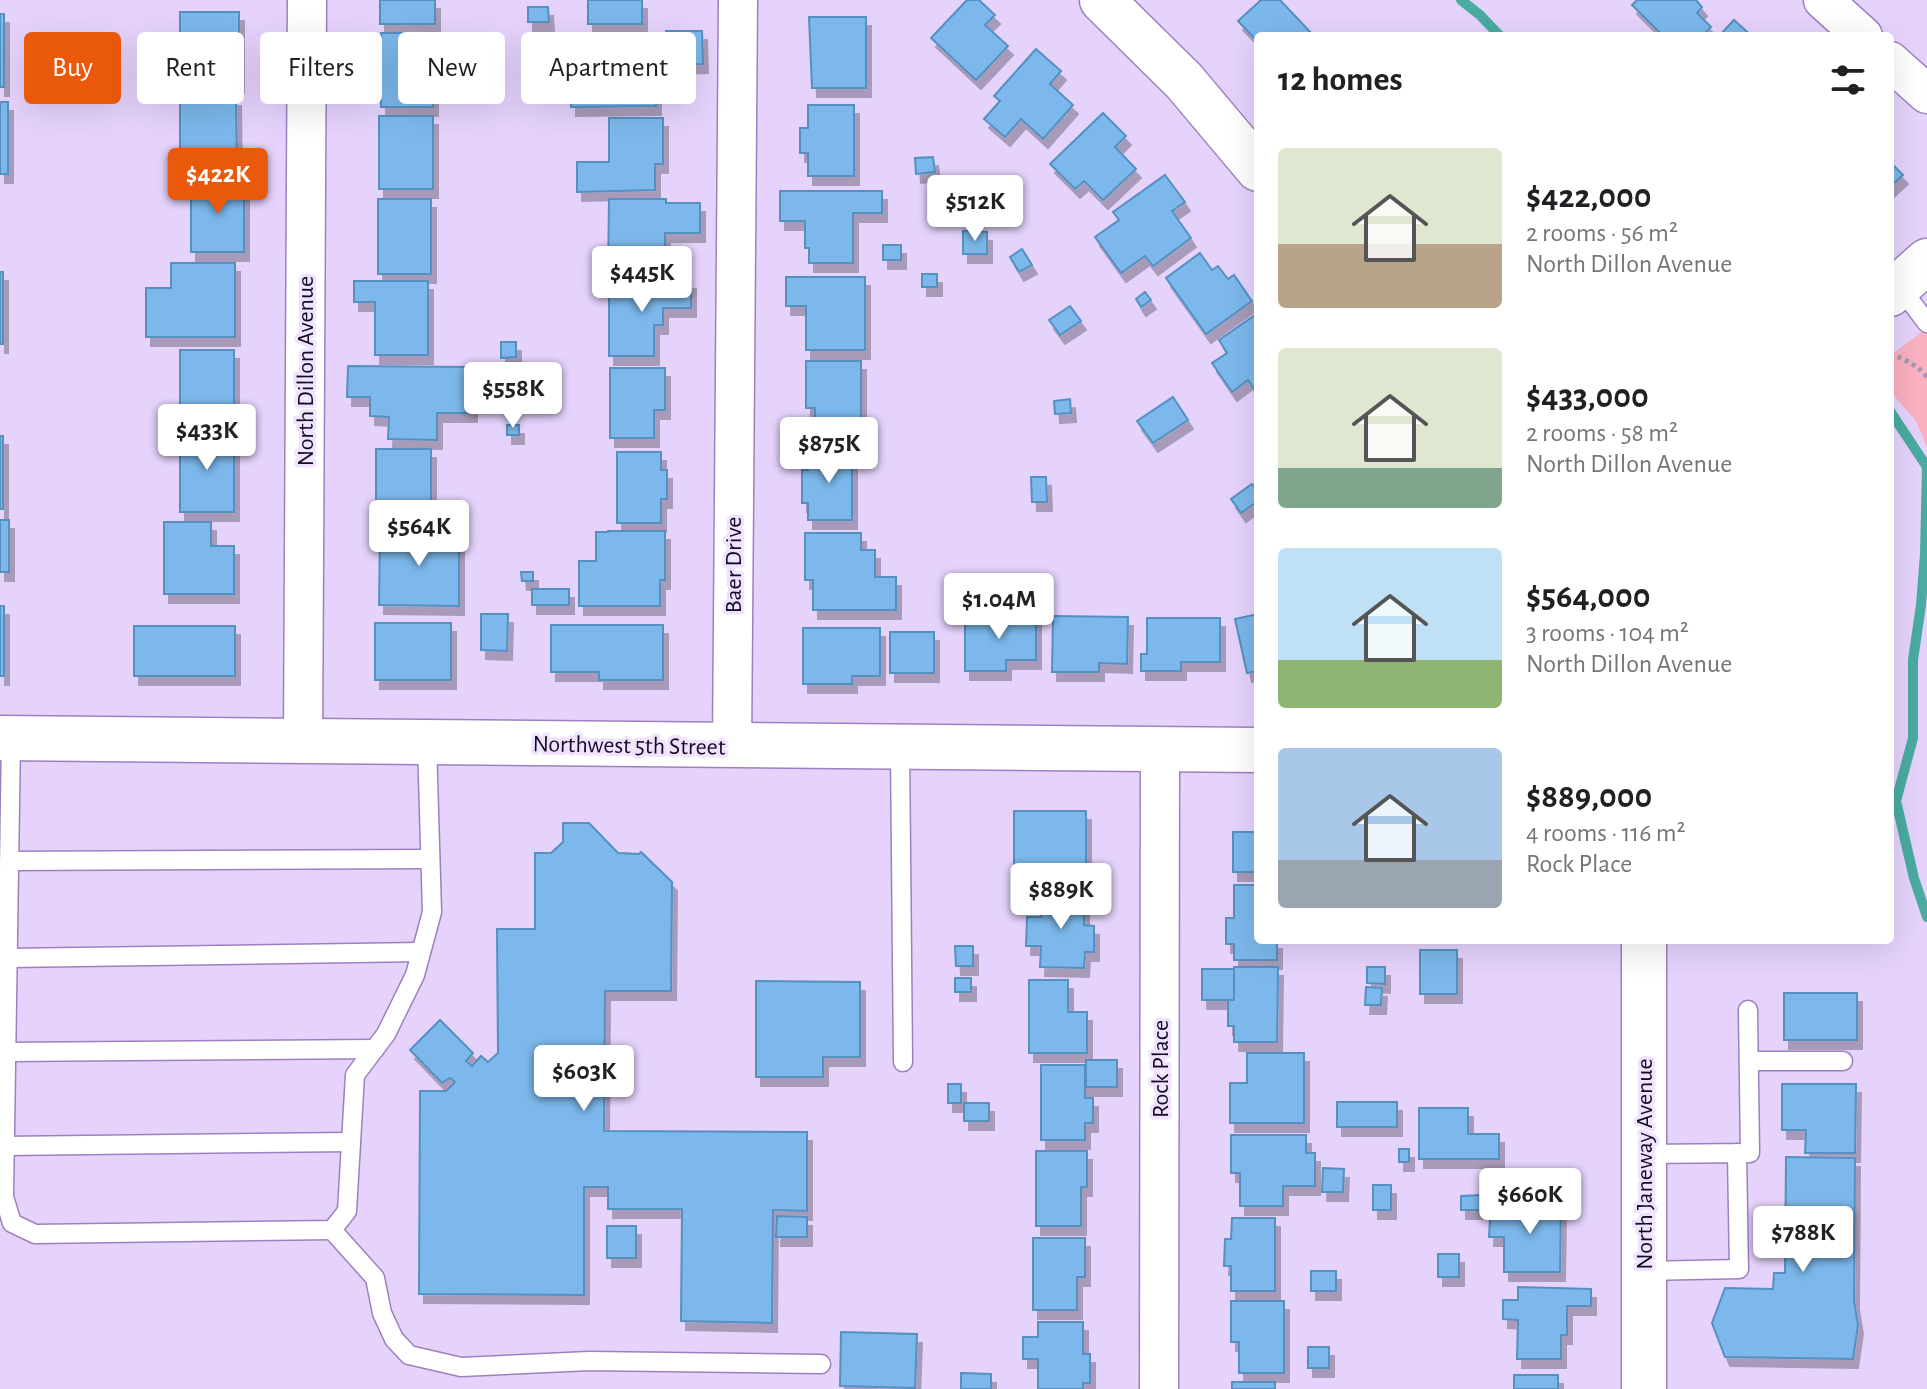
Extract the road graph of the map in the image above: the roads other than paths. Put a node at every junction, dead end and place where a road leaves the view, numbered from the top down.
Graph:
1 (307, 0) edge
2 (738, 0) edge
3 (1102, 0) edge
4 (1823, 0) edge
5 (1859, 32) edge
6 (1894, 65) edge
7 (1927, 94) edge
8 (1254, 164) edge
9 (1905, 280) edge
10 (1927, 323) edge
11 (6, 738) edge
12 (303, 741) junction
13 (427, 743) junction
14 (732, 747) junction
15 (900, 748) junction
16 (1160, 749) junction
17 (1254, 750) edge
18 (430, 859) junction
19 (9, 861) junction
20 (1644, 944) edge
21 (421, 952) junction
22 (8, 958) junction
23 (1748, 1010) dead end
24 (375, 1049) junction
25 (6, 1052) junction
26 (1749, 1061) junction
27 (1843, 1061) dead end
28 (903, 1062) dead end
29 (351, 1142) junction
30 (4, 1146) junction
31 (1737, 1153) junction
32 (1644, 1154) junction
33 (332, 1230) junction
34 (1644, 1271) junction
35 (821, 1364) dead end
36 (1159, 1389) edge
37 (1644, 1389) edge

1 - 12 street, North Dillon Avenue
2 - 14 street, Baer Drive
3 - 8 street
4 - 5 street
6 - 7 street
9 - 10 lane
11 - 12 street, Northwest 5th Street
11 - 19 lane
12 - 13 street, Northwest 5th Street
13 - 14 street, Northwest 5th Street
13 - 18 lane
14 - 15 street, Northwest 5th Street
15 - 16 street, Northwest 5th Street
15 - 28 lane
16 - 17 street, Northwest 5th Street
16 - 36 street, Rock Place
18 - 19 lane
18 - 21 lane
19 - 22 lane
20 - 32 street, North Janeway Avenue
21 - 22 lane
21 - 24 lane
22 - 25 lane
23 - 26 lane
24 - 25 lane
24 - 29 lane
25 - 30 lane
26 - 27 lane
26 - 31 lane
29 - 30 lane
29 - 33 lane
30 - 33 lane
31 - 32 lane
31 - 34 lane
32 - 34 street, North Janeway Avenue
33 - 35 lane
34 - 37 street, North Janeway Avenue

